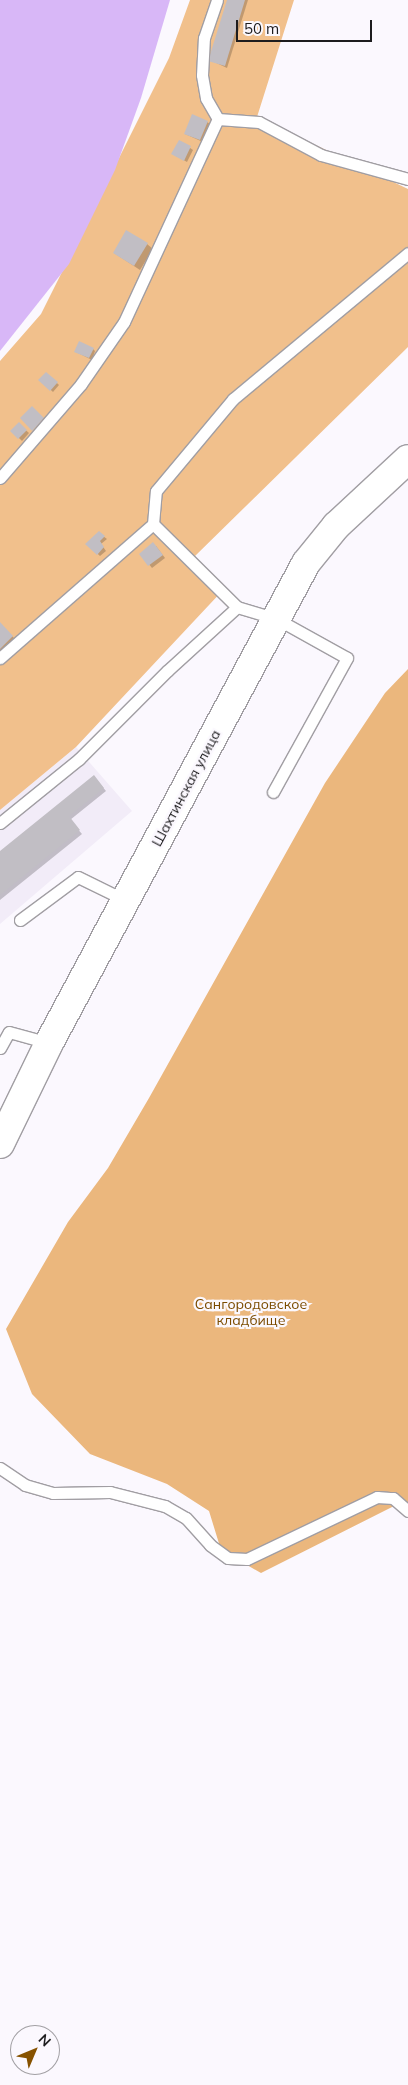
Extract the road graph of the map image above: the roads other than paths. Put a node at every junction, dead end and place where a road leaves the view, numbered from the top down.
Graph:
1 (217, 0) edge
2 (218, 119) junction
3 (408, 179) edge
4 (408, 252) edge
5 (408, 459) edge
6 (0, 478) edge
7 (153, 524) junction
8 (237, 608) junction
9 (277, 619) junction
10 (0, 658) edge
11 (273, 792) dead end
12 (0, 823) edge
13 (125, 900) junction
14 (20, 920) dead end
15 (49, 1043) junction
16 (0, 1048) edge
17 (1, 1139) edge
18 (0, 1468) edge
19 (408, 1511) edge

1 - 2 lane
2 - 3 lane
2 - 6 lane
4 - 7 lane
5 - 9 street, Шахтинская улица
7 - 8 lane
7 - 10 lane
8 - 9 lane
8 - 12 lane
9 - 11 lane
9 - 13 street, Шахтинская улица
13 - 14 lane
13 - 15 street, Шахтинская улица
15 - 16 lane
15 - 17 street, Шахтинская улица
18 - 19 lane

